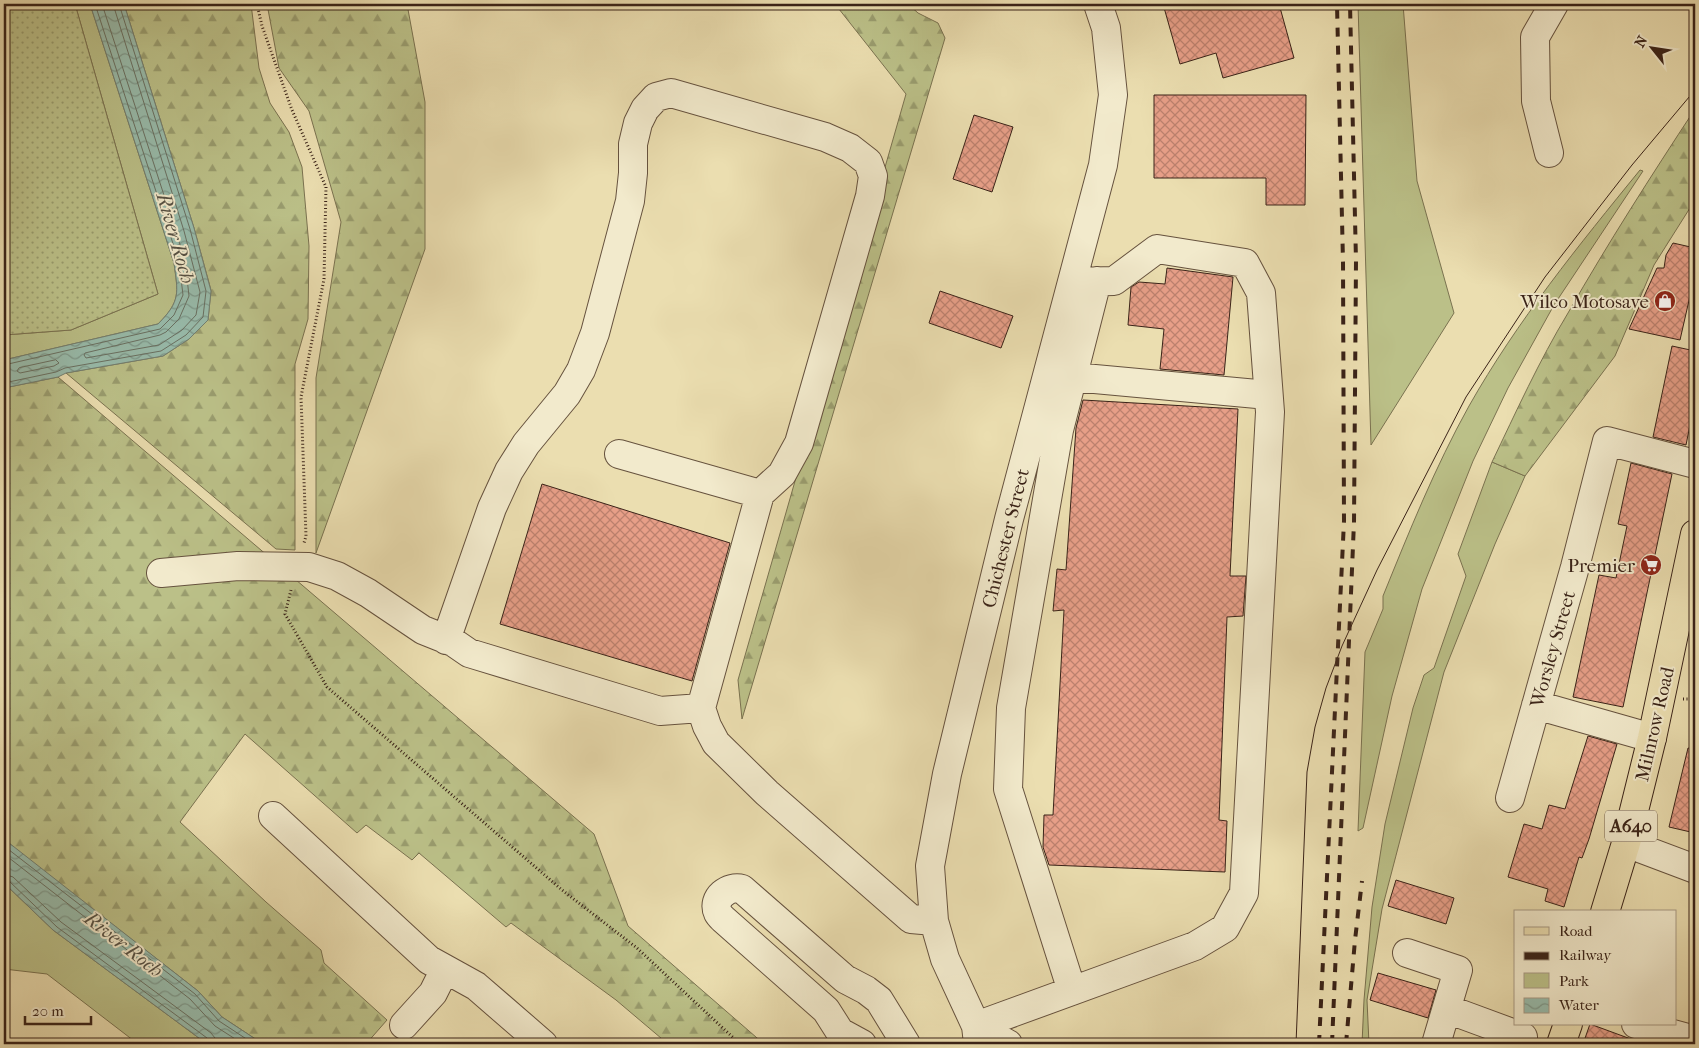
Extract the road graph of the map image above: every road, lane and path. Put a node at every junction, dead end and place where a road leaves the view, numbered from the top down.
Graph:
1 (257, 4) edge
2 (1554, 4) edge
3 (1102, 16) edge
4 (1549, 153) dead end
5 (1085, 281) junction
6 (1073, 377) junction
7 (1268, 395) junction
8 (619, 454) dead end
9 (1695, 464) edge
10 (760, 494) junction
11 (1695, 534) edge
12 (298, 567) junction
13 (161, 573) dead end
14 (446, 640) junction
15 (1536, 705) junction
16 (701, 708) junction
17 (1652, 738) junction
18 (1510, 798) dead end
19 (273, 816) dead end
20 (1626, 843) junction
21 (1695, 869) edge
22 (1606, 910) edge
23 (934, 921) junction
24 (1407, 953) dead end
25 (445, 969) junction
26 (1072, 991) junction
27 (1446, 1009) junction
28 (404, 1025) dead end
29 (1567, 1026) edge
30 (1640, 1026) edge
31 (977, 1035) edge
32 (1523, 1037) dead end
33 (1664, 1038) edge
34 (1695, 1040) edge
35 (543, 1044) edge
36 (740, 1044) edge
37 (862, 1044) edge
38 (906, 1044) edge
39 (1008, 1044) edge
40 (1436, 1044) edge
41 (1561, 1044) edge

1 - 12 path
2 - 4 street
3 - 5 street, Chichester Street
5 - 6 street
5 - 7 street
5 - 23 street, Chichester Street
6 - 7 street
6 - 26 street
7 - 26 street
8 - 10 street
9 - 15 street, Worsley Street
10 - 14 street
10 - 16 street
11 - 17 main road, Milnrow Road / A640
12 - 13 street
12 - 14 street
12 - 36 path
14 - 16 street
15 - 17 street
15 - 18 street, Worsley Street
16 - 23 street
17 - 20 main road, Milnrow Road / A640
19 - 25 street
20 - 21 street
20 - 22 main road, Milnrow Road / A640
23 - 31 street, Chichester Street
24 - 27 street
25 - 28 street
25 - 35 street
26 - 31 street
27 - 32 street
27 - 40 street
29 - 41 main road
30 - 33 street
31 - 39 street
33 - 34 street
37 - 38 street

